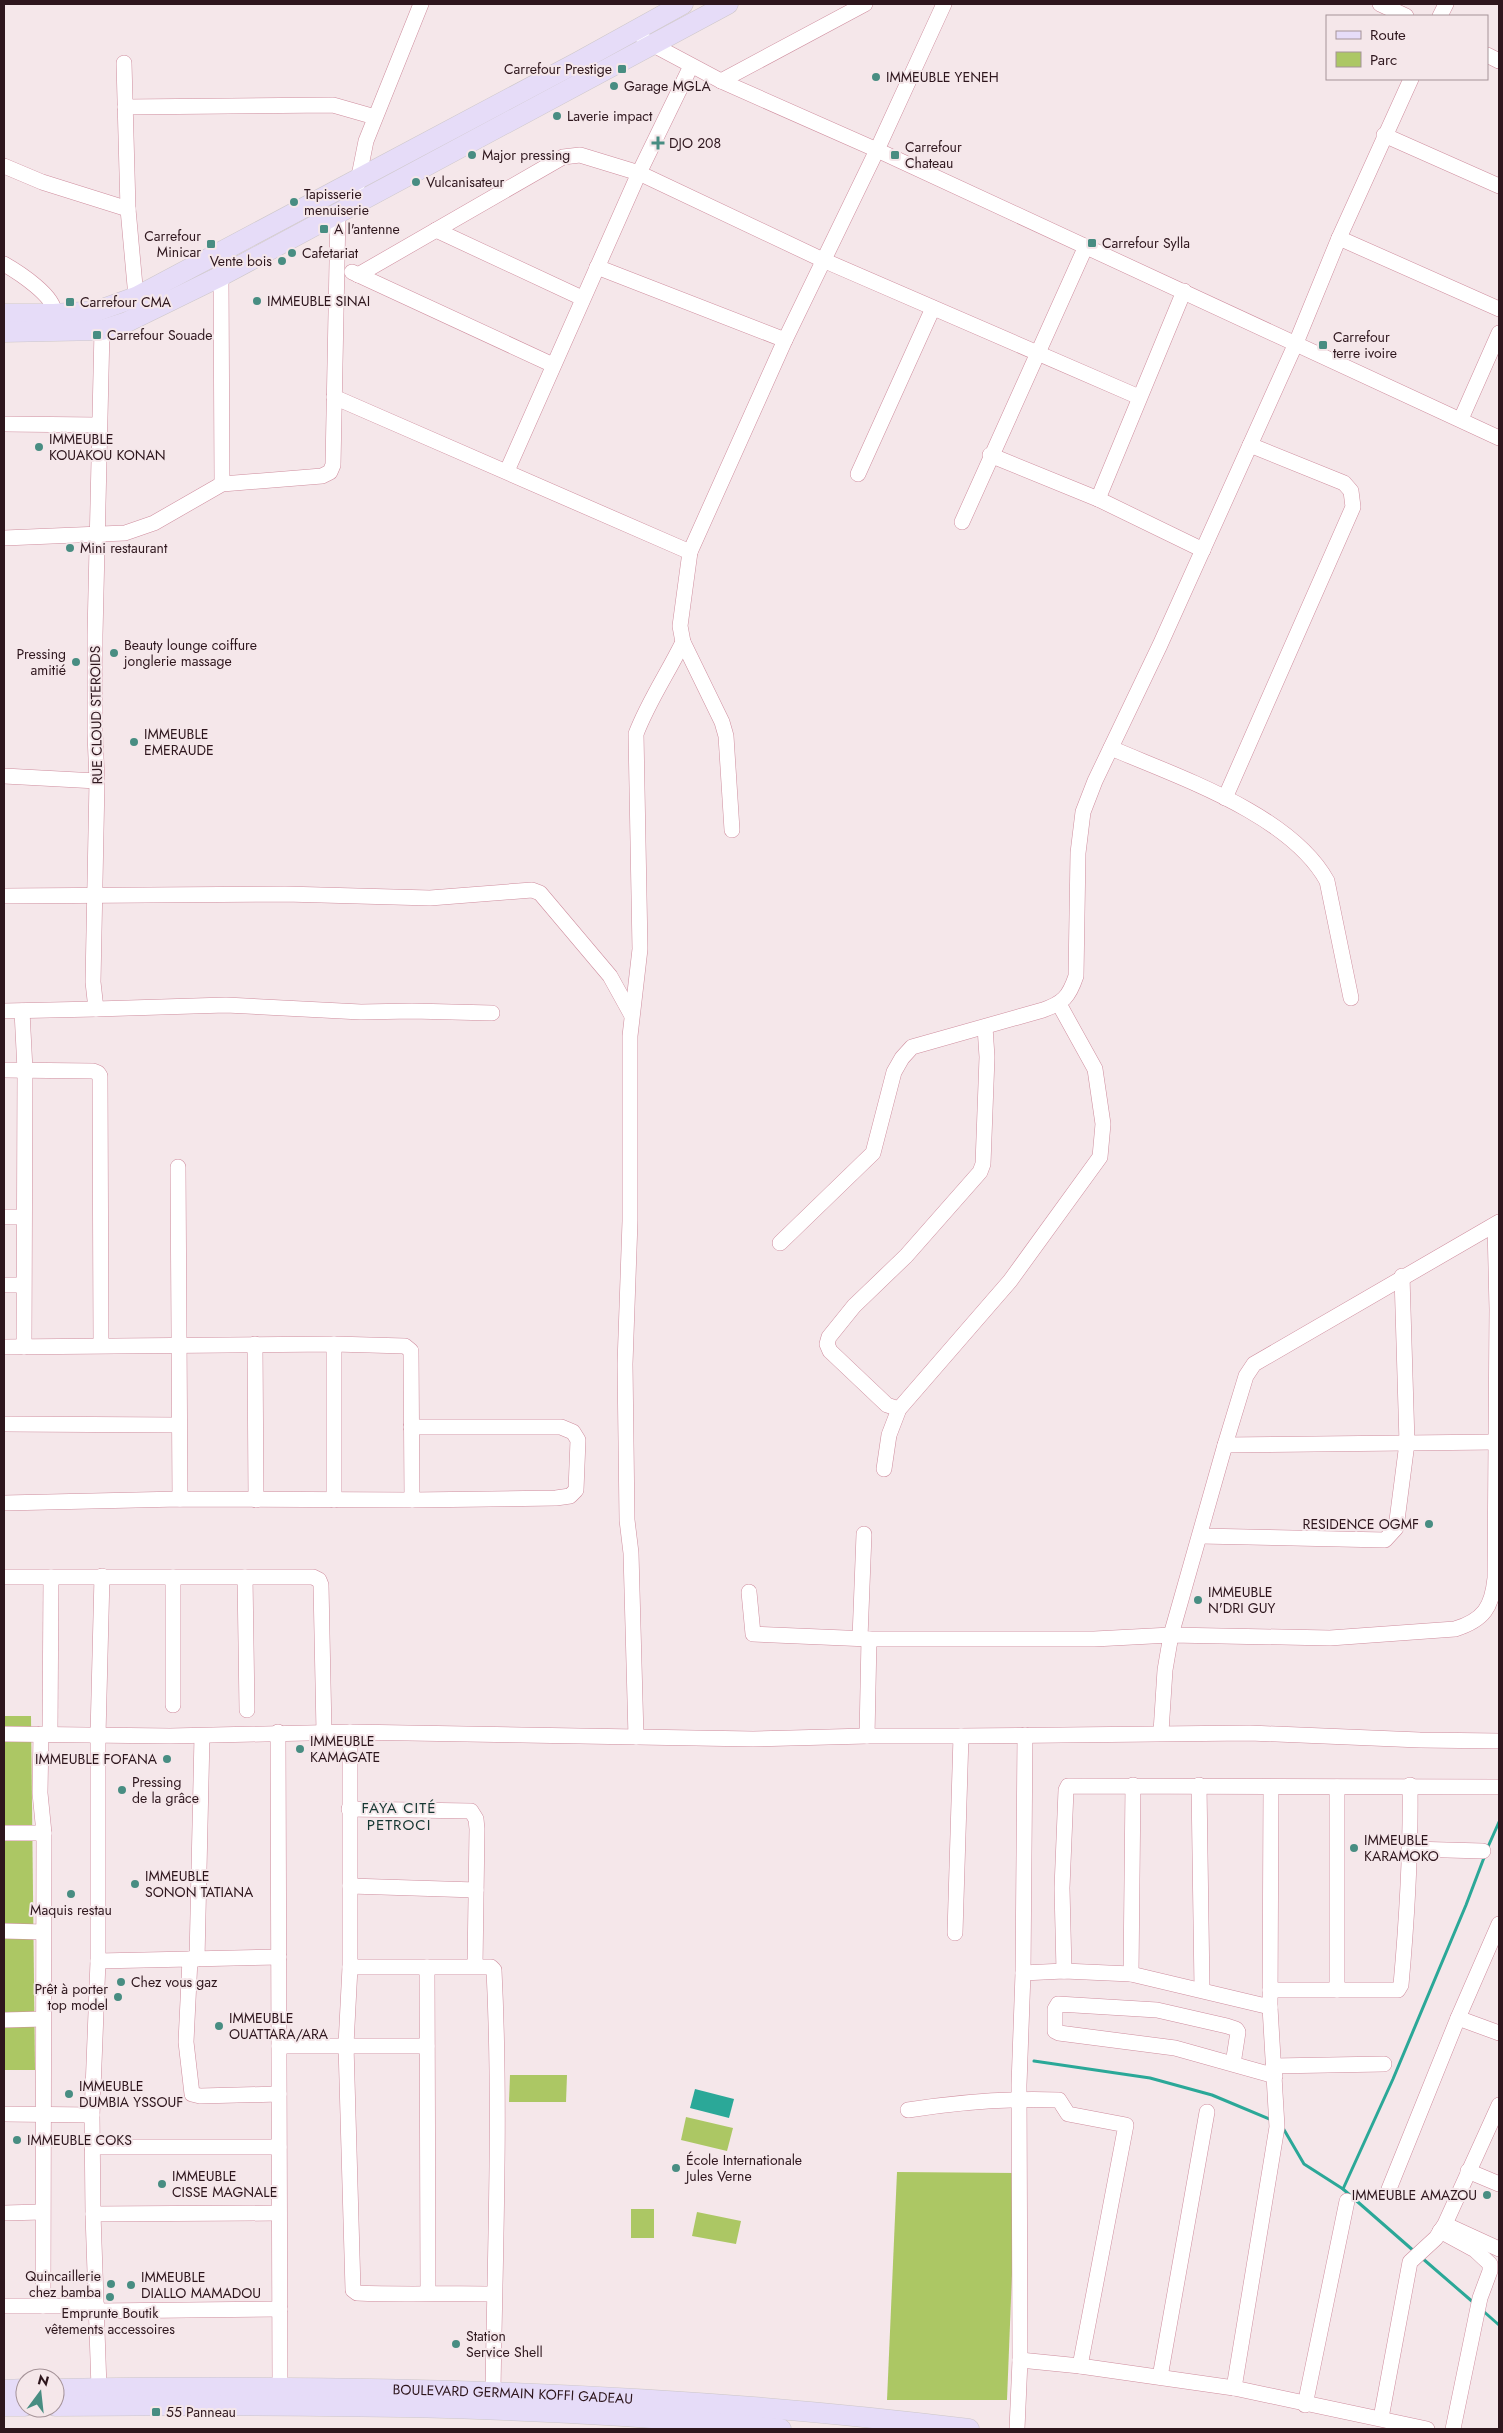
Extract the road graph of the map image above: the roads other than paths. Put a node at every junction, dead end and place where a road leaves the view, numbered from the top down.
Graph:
1 (683, 4) edge
2 (728, 4) edge
3 (865, 4) edge
4 (944, 4) edge
5 (1380, 4) edge
6 (422, 5) edge
7 (1404, 15) edge
8 (629, 32) junction
9 (652, 45) junction
10 (124, 63) dead end
11 (691, 66) junction
12 (1411, 80) edge
13 (721, 81) junction
14 (125, 107) junction
15 (375, 117) junction
16 (1384, 135) junction
17 (877, 150) junction
18 (4, 166) edge
19 (639, 173) junction
20 (357, 178) junction
21 (1499, 186) edge
22 (357, 202) junction
23 (128, 209) junction
24 (338, 212) junction
25 (436, 230) junction
26 (1339, 238) junction
27 (1086, 246) junction
28 (823, 260) junction
29 (4, 264) edge
30 (339, 265) junction
31 (597, 267) junction
32 (358, 275) junction
33 (221, 276) junction
34 (1184, 291) junction
35 (136, 297) junction
36 (582, 298) junction
37 (933, 308) junction
38 (1499, 309) edge
39 (4, 314) edge
40 (54, 314) junction
41 (102, 330) junction
42 (4, 332) edge
43 (1499, 333) edge
44 (785, 340) junction
45 (1296, 343) junction
46 (1038, 353) junction
47 (552, 365) junction
48 (334, 397) junction
49 (1139, 397) junction
50 (1461, 419) junction
51 (4, 424) edge
52 (98, 425) junction
53 (1499, 438) edge
54 (1250, 445) junction
55 (990, 455) junction
56 (507, 471) junction
57 (858, 474) dead end
58 (222, 484) junction
59 (1098, 499) junction
60 (962, 522) dead end
61 (96, 536) junction
62 (4, 538) edge
63 (1203, 550) junction
64 (690, 552) junction
65 (684, 642) junction
66 (1111, 748) junction
67 (4, 776) edge
68 (97, 781) junction
69 (1225, 798) junction
70 (732, 830) dead end
71 (95, 894) junction
72 (4, 896) edge
73 (1351, 998) dead end
74 (1058, 1004) junction
75 (96, 1009) junction
76 (22, 1010) junction
77 (4, 1011) edge
78 (492, 1014) dead end
79 (630, 1014) junction
80 (985, 1027) junction
81 (4, 1070) edge
82 (24, 1070) junction
83 (178, 1168) dead end
84 (4, 1217) edge
85 (23, 1217) junction
86 (1497, 1223) edge
87 (780, 1243) dead end
88 (1402, 1276) junction
89 (4, 1285) edge
90 (23, 1285) junction
91 (255, 1344) junction
92 (334, 1344) junction
93 (101, 1345) junction
94 (180, 1345) junction
95 (4, 1347) edge
96 (24, 1347) junction
97 (898, 1409) junction
98 (4, 1424) edge
99 (178, 1425) junction
100 (411, 1427) junction
101 (1496, 1442) junction
102 (1407, 1443) junction
103 (1225, 1445) junction
104 (884, 1469) dead end
105 (180, 1499) junction
106 (256, 1500) junction
107 (334, 1500) junction
108 (412, 1500) junction
109 (4, 1503) edge
110 (864, 1534) dead end
111 (1200, 1536) junction
112 (102, 1576) junction
113 (4, 1577) edge
114 (51, 1577) junction
115 (174, 1577) junction
116 (245, 1577) junction
117 (749, 1592) dead end
118 (1171, 1635) junction
119 (864, 1638) junction
120 (173, 1705) dead end
121 (247, 1710) dead end
122 (278, 1732) junction
123 (324, 1732) junction
124 (350, 1732) junction
125 (1161, 1732) junction
126 (4, 1734) edge
127 (45, 1734) junction
128 (98, 1735) junction
129 (1025, 1735) junction
130 (202, 1736) junction
131 (636, 1736) junction
132 (867, 1736) junction
133 (961, 1736) junction
134 (1499, 1741) edge
135 (1133, 1785) junction
136 (1199, 1785) junction
137 (1410, 1785) junction
138 (1271, 1787) junction
139 (1337, 1787) junction
140 (1499, 1787) edge
141 (350, 1809) junction
142 (4, 1833) edge
143 (44, 1833) junction
144 (1411, 1849) junction
145 (1483, 1851) dead end
146 (350, 1886) junction
147 (476, 1890) junction
148 (1499, 1924) edge
149 (4, 1932) edge
150 (43, 1932) junction
151 (955, 1932) dead end
152 (279, 1957) junction
153 (194, 1959) junction
154 (98, 1961) junction
155 (474, 1966) junction
156 (350, 1967) junction
157 (427, 1967) junction
158 (1064, 1971) junction
159 (1023, 1973) junction
160 (1132, 1974) junction
161 (1202, 1990) junction
162 (1270, 1990) junction
163 (1337, 1990) junction
164 (1270, 2007) junction
165 (1458, 2018) junction
166 (42, 2019) junction
167 (4, 2020) edge
168 (1499, 2033) edge
169 (346, 2045) junction
170 (279, 2046) junction
171 (427, 2046) junction
172 (1233, 2064) junction
173 (1384, 2064) dead end
174 (1274, 2071) junction
175 (279, 2094) junction
176 (1020, 2099) junction
177 (1499, 2105) edge
178 (908, 2110) dead end
179 (1207, 2112) dead end
180 (4, 2114) edge
181 (42, 2114) junction
182 (92, 2115) junction
183 (92, 2147) junction
184 (279, 2148) junction
185 (1468, 2170) junction
186 (1499, 2184) edge
187 (1389, 2190) dead end
188 (1347, 2201) dead end
189 (42, 2212) junction
190 (4, 2213) edge
191 (279, 2213) junction
192 (93, 2214) junction
193 (1440, 2231) junction
194 (1499, 2249) edge
195 (428, 2292) junction
196 (494, 2294) junction
197 (4, 2306) edge
198 (43, 2306) junction
199 (97, 2309) junction
200 (280, 2309) junction
201 (1020, 2360) junction
202 (1080, 2366) junction
203 (1160, 2376) junction
204 (99, 2388) junction
205 (280, 2388) junction
206 (1234, 2388) junction
207 (65, 2389) edge
208 (493, 2392) junction
209 (1304, 2405) junction
210 (65, 2406) edge
211 (1381, 2418) junction
212 (637, 2423) edge
213 (781, 2429) edge
214 (969, 2429) edge
215 (1017, 2429) edge
216 (1427, 2429) edge
217 (1454, 2429) edge

1 - 8 main road
2 - 9 main road
3 - 13 street
4 - 17 street
5 - 7 street
6 - 15 street
8 - 9 street
8 - 20 main road
9 - 11 street
9 - 22 main road
10 - 14 street
11 - 13 street
11 - 19 street
12 - 16 street
13 - 17 street
14 - 15 street
14 - 23 street
15 - 20 street
16 - 21 street
16 - 26 street
17 - 27 street
17 - 28 street
18 - 23 street
19 - 25 street
19 - 28 street
19 - 31 street
20 - 22 street
20 - 35 main road
22 - 24 main road
23 - 35 street
24 - 30 street
24 - 33 main road
25 - 32 street
25 - 36 street
26 - 38 street
26 - 45 street
27 - 34 street
27 - 46 street
28 - 37 street
28 - 44 street
29 - 40 street
30 - 32 street
30 - 48 street
31 - 36 street
31 - 44 street
32 - 47 street
33 - 41 main road
33 - 58 street
34 - 45 street
34 - 49 street
35 - 40 main road
36 - 47 street
37 - 46 street
37 - 57 street
39 - 40 main road
41 - 42 main road
41 - 52 street, RUE CLOUD STEROIDS
43 - 50 street
44 - 64 street
45 - 50 street
45 - 54 street
46 - 49 street
46 - 55 street
47 - 56 street
48 - 56 street
48 - 58 street
49 - 59 street
50 - 53 street
51 - 52 street
52 - 61 street, RUE CLOUD STEROIDS
54 - 63 street
54 - 69 street
55 - 59 street
55 - 60 street
56 - 64 street
58 - 61 street
59 - 63 street
61 - 62 street
61 - 68 street, RUE CLOUD STEROIDS
63 - 66 street
64 - 65 street
65 - 70 street
65 - 79 street
66 - 69 street
66 - 74 street
67 - 68 street
68 - 71 street, RUE CLOUD STEROIDS
69 - 73 street
71 - 72 street
71 - 75 street, RUE CLOUD STEROIDS
71 - 79 street
74 - 80 street
74 - 97 street
75 - 76 street
75 - 78 street
76 - 77 street
76 - 82 street
79 - 131 street
80 - 87 street
80 - 97 street
81 - 82 street
82 - 85 street
82 - 93 street
83 - 94 street
84 - 85 street
85 - 90 street
86 - 88 street
86 - 101 street
88 - 102 street
88 - 103 street
89 - 90 street
90 - 96 street
91 - 92 street
91 - 94 street
91 - 106 street
92 - 100 street
92 - 107 street
93 - 94 street
93 - 96 street
94 - 99 street
95 - 96 street
97 - 104 street
98 - 99 street
99 - 105 street
100 - 108 street
100 - 108 street
101 - 102 street
101 - 118 street
102 - 103 street
102 - 111 street
103 - 111 street
105 - 106 street
105 - 109 street
106 - 107 street
107 - 108 street
110 - 119 street
111 - 118 street
112 - 114 street
112 - 115 street
112 - 128 street
113 - 114 street
114 - 127 street
115 - 116 street
115 - 120 street
116 - 121 street
116 - 123 street
117 - 119 street
118 - 119 street
118 - 125 street
119 - 132 street
122 - 123 street
122 - 130 street
122 - 152 street
123 - 124 street
124 - 131 street
124 - 141 street
125 - 129 street
125 - 134 street
126 - 127 street
127 - 128 street
127 - 143 street
128 - 130 street
128 - 154 street
129 - 133 street
129 - 159 street
130 - 153 street
131 - 132 street
132 - 133 street
133 - 151 street
135 - 136 street
135 - 158 street
135 - 160 street
136 - 138 street
136 - 161 street
137 - 139 street
137 - 140 street
137 - 144 street
138 - 139 street
138 - 162 street
139 - 163 street
141 - 146 street
141 - 147 street
142 - 143 street
143 - 150 street
144 - 145 street
144 - 163 street
146 - 147 street
146 - 156 street
147 - 155 street
148 - 165 street
149 - 150 street
150 - 166 street
152 - 153 street
152 - 170 street
153 - 154 street
153 - 175 street
154 - 182 street
155 - 157 street
155 - 196 street
156 - 157 street
156 - 169 street
157 - 171 street
158 - 159 street
158 - 160 street
159 - 176 street
160 - 161 street
161 - 164 street
162 - 163 street
162 - 164 street
164 - 174 street
165 - 168 street
165 - 187 street
166 - 167 street
166 - 181 street
169 - 170 street
169 - 171 street
169 - 195 street
170 - 175 street
171 - 195 street
172 - 172 street
172 - 174 street
173 - 174 street
174 - 206 street
175 - 184 street
176 - 178 street
176 - 201 street
176 - 202 street
177 - 185 street
179 - 203 street
180 - 181 street
181 - 182 street
181 - 189 street
182 - 183 street
183 - 184 street
183 - 192 street
184 - 191 street
185 - 186 street
185 - 193 street
188 - 209 street
189 - 190 street
189 - 198 street
191 - 192 street
191 - 200 street
192 - 199 street
193 - 194 street
193 - 211 street
193 - 217 street
195 - 196 street
196 - 208 street
197 - 198 street
198 - 199 street
199 - 200 street
199 - 204 street
200 - 205 street
201 - 202 street
201 - 215 street
202 - 203 street
203 - 206 street
204 - 205 main road, BOULEVARD GERMAIN KOFFI GADEAU
204 - 207 main road, BOULEVARD GERMAIN KOFFI GADEAU
205 - 208 main road, BOULEVARD GERMAIN KOFFI GADEAU
206 - 209 street
208 - 214 main road, BOULEVARD GERMAIN KOFFI GADEAU
209 - 211 street
210 - 212 main road, BOULEVARD GERMAIN KOFFI GADEAU
211 - 216 street
212 - 213 main road, BOULEVARD GERMAIN KOFFI GADEAU

